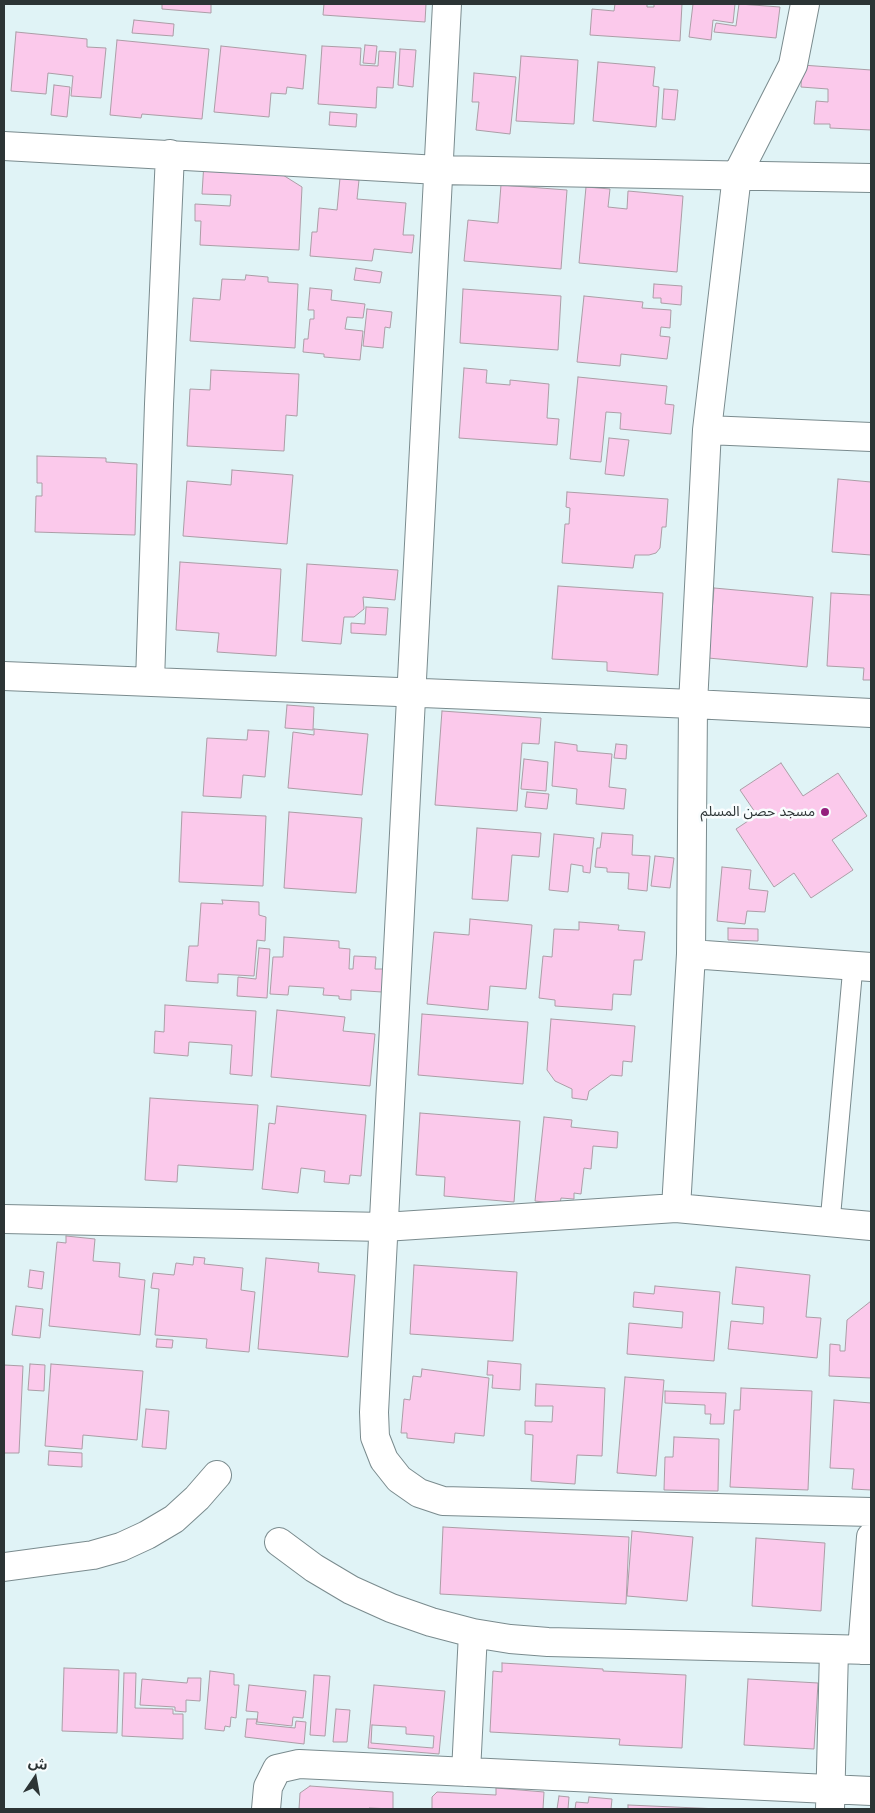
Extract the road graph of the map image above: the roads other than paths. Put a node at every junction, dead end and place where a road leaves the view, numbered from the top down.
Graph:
1 (447, 4) edge
2 (805, 4) edge
3 (4, 146) edge
4 (170, 154) junction
5 (439, 170) junction
6 (737, 175) junction
7 (871, 178) edge
8 (707, 430) junction
9 (871, 437) edge
10 (4, 676) edge
11 (150, 682) junction
12 (412, 693) junction
13 (693, 704) junction
14 (871, 713) edge
15 (691, 954) junction
16 (862, 967) edge
17 (676, 1208) junction
18 (4, 1219) edge
19 (830, 1222) junction
20 (871, 1226) edge
21 (384, 1227) junction
22 (217, 1475) dead end
23 (871, 1512) edge
24 (871, 1537) edge
25 (280, 1542) dead end
26 (4, 1567) edge
27 (473, 1633) junction
28 (834, 1650) junction
29 (866, 1650) edge
30 (466, 1772) junction
31 (871, 1791) edge
32 (830, 1799) edge
33 (266, 1809) edge

1 - 5 street
2 - 6 street
3 - 4 street
4 - 5 street
4 - 11 street
5 - 6 street
5 - 12 street
6 - 7 street
6 - 8 street
8 - 9 street
8 - 13 street
10 - 11 street
11 - 12 street
12 - 13 street
12 - 21 street
13 - 14 street
13 - 15 street
15 - 16 street
15 - 17 street
16 - 19 lane
17 - 19 street
17 - 21 street
18 - 21 street
19 - 20 street
21 - 23 street
22 - 26 street
24 - 29 street
25 - 27 street
27 - 28 street
27 - 30 street
28 - 29 street
28 - 32 street
30 - 32 street
30 - 33 street
31 - 32 street

